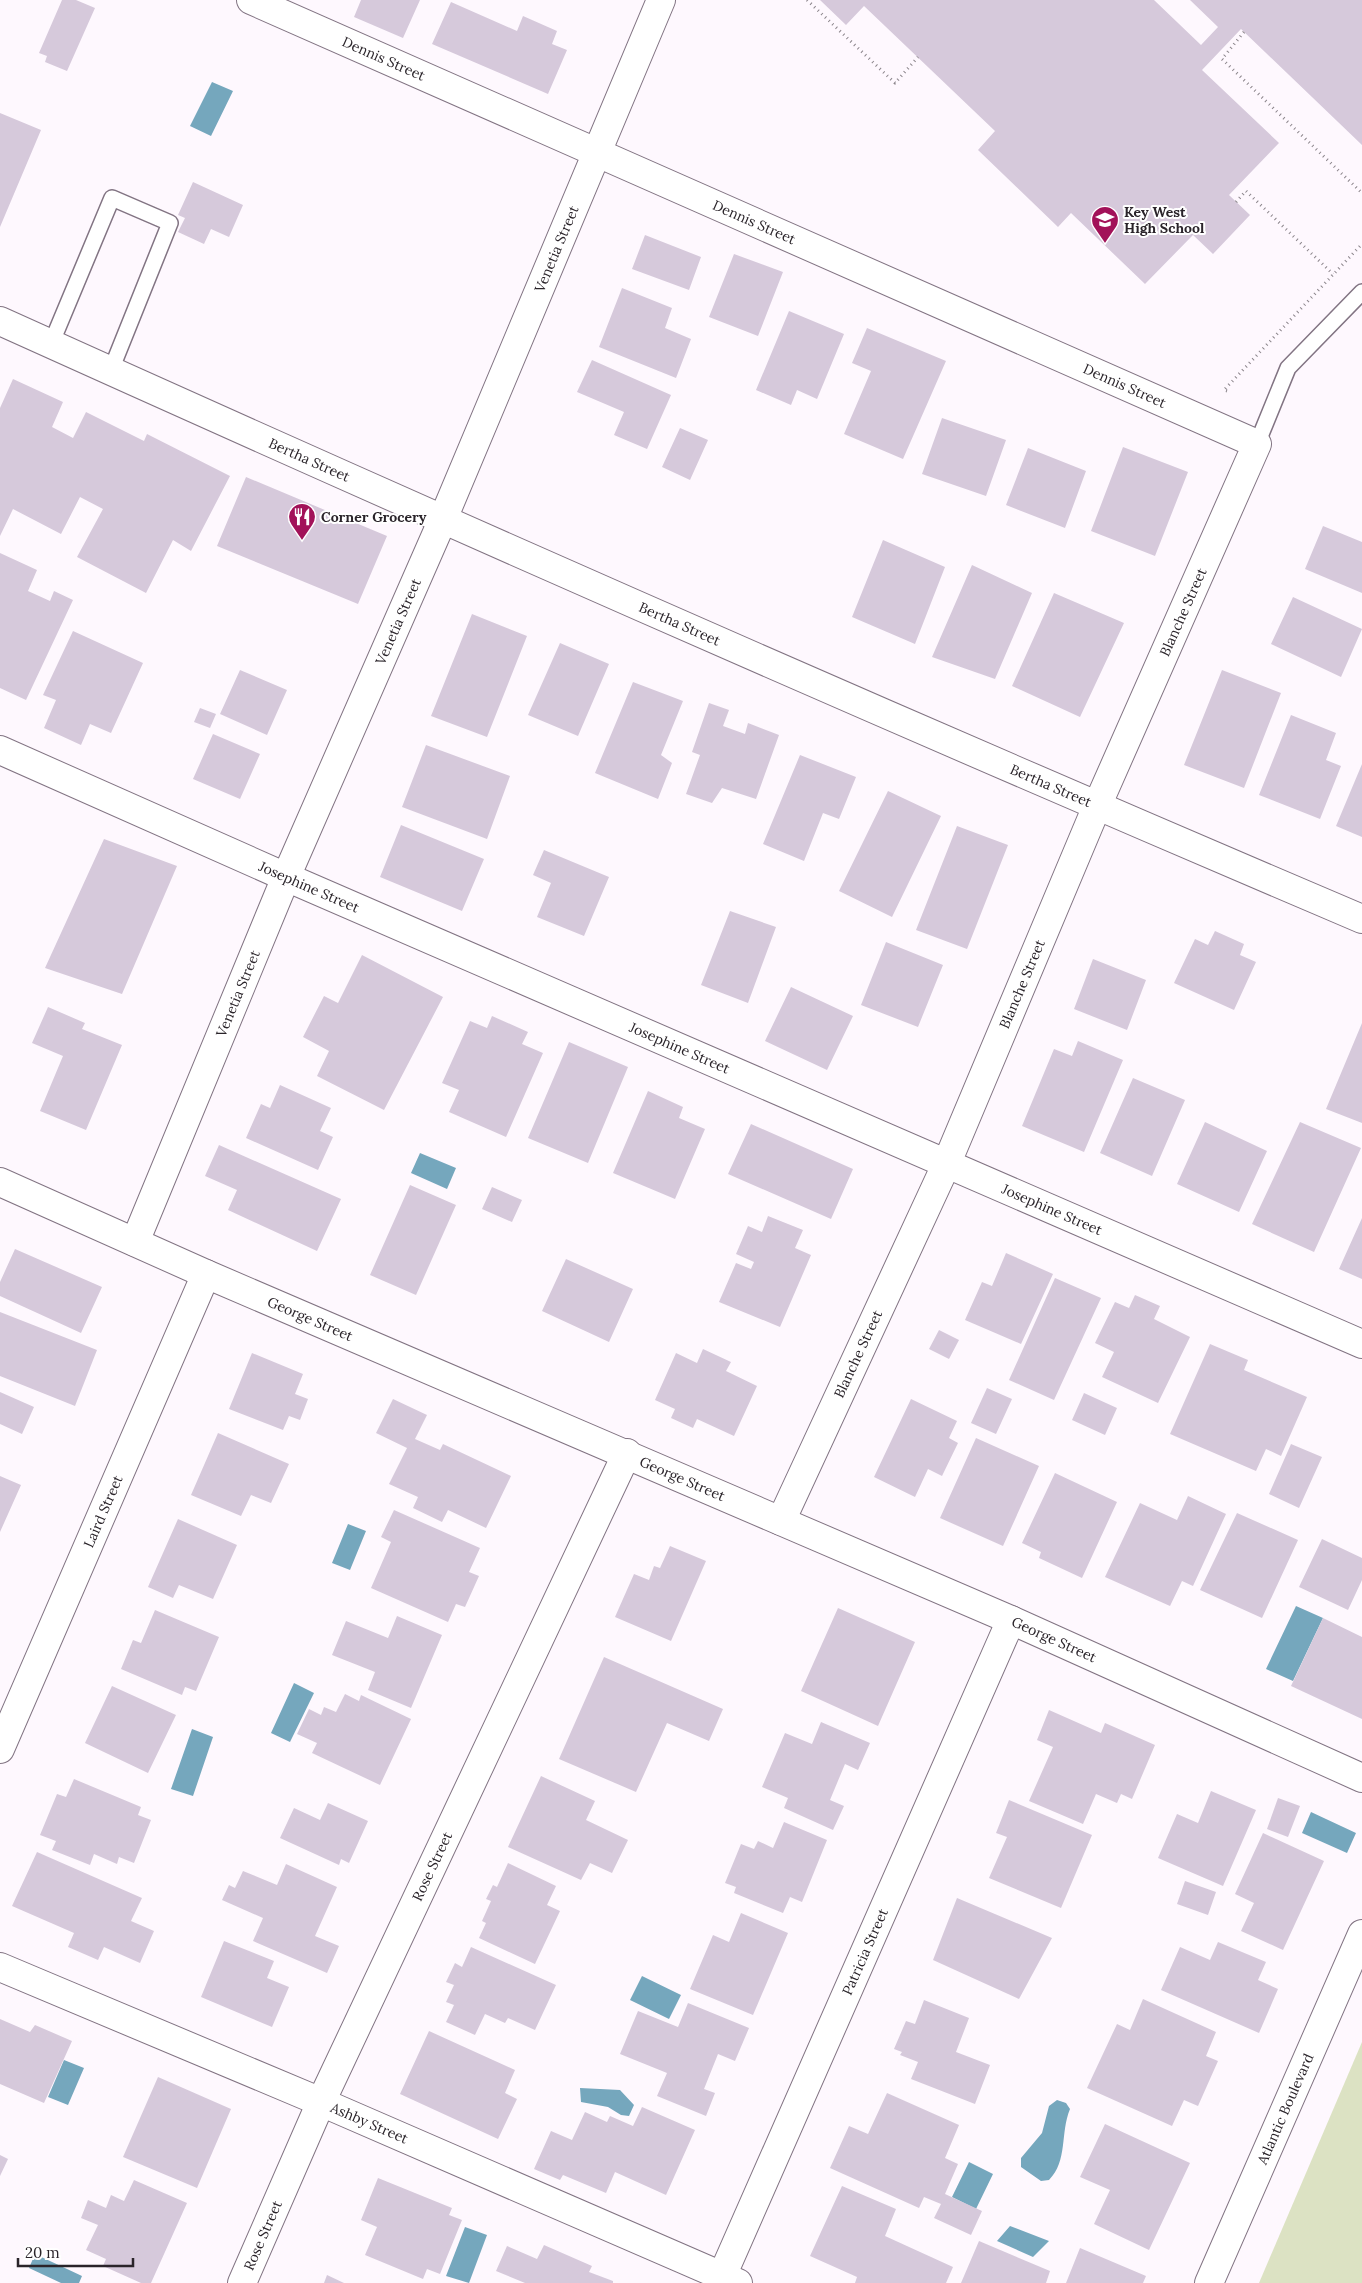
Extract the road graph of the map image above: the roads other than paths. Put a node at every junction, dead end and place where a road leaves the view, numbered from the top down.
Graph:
1 (251, 0) edge
2 (661, 0) edge
3 (597, 152) junction
4 (1362, 292) edge
5 (0, 321) edge
6 (51, 344) junction
7 (111, 370) junction
8 (1257, 444) junction
9 (443, 519) junction
10 (0, 750) edge
11 (1097, 806) junction
12 (286, 877) junction
13 (1362, 919) edge
14 (946, 1165) junction
15 (0, 1182) edge
16 (135, 1242) junction
17 (206, 1274) junction
18 (1362, 1344) edge
19 (627, 1453) junction
20 (781, 1521) junction
21 (1011, 1620) junction
22 (0, 1749) edge
23 (1362, 1778) edge
24 (1362, 1934) edge
25 (0, 1967) edge
26 (321, 2102) junction
27 (727, 2281) edge
28 (242, 2283) edge
29 (1209, 2283) edge

1 - 3 street, Dennis Street
2 - 3 street, Venetia Street
3 - 8 street, Dennis Street
3 - 9 street, Venetia Street
4 - 8 lane
5 - 6 street, Bertha Street
6 - 7 street, Bertha Street
6 - 7 lane
7 - 9 street, Bertha Street
8 - 11 street, Blanche Street
9 - 11 street, Bertha Street
9 - 12 street, Venetia Street
10 - 12 street, Josephine Street
11 - 13 street, Bertha Street
11 - 14 street, Blanche Street
12 - 14 street, Josephine Street
12 - 16 street, Venetia Street
14 - 18 street, Josephine Street
14 - 20 street, Blanche Street
15 - 16 street, George Street
16 - 17 street, George Street
17 - 19 street, George Street
17 - 22 street, Laird Street
19 - 20 street, George Street
19 - 26 street, Rose Street
20 - 21 street, George Street
21 - 23 street, George Street
21 - 27 street, Patricia Street
24 - 29 street, Atlantic Boulevard
25 - 26 street, Ashby Street
26 - 27 street, Ashby Street
26 - 28 street, Rose Street

